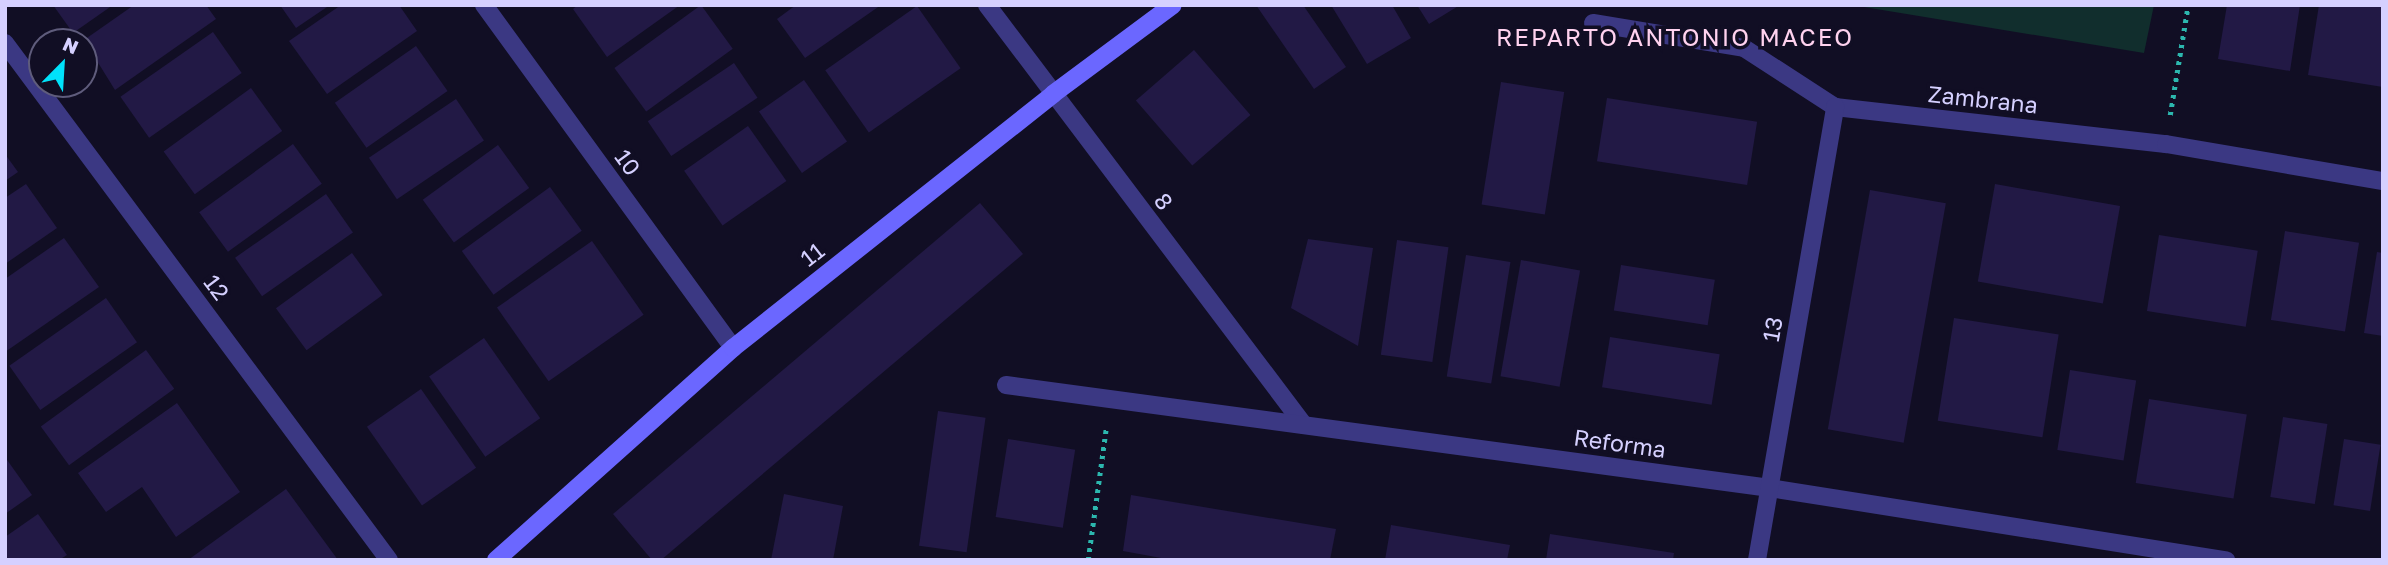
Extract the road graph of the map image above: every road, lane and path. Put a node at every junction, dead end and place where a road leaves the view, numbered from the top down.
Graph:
1 (484, 5) edge
2 (987, 5) edge
3 (1174, 5) edge
4 (2188, 5) edge
5 (1593, 23) dead end
6 (5, 43) edge
7 (1053, 94) junction
8 (1835, 107) junction
9 (2166, 144) junction
10 (2383, 180) edge
11 (733, 348) junction
12 (1006, 385) dead end
13 (1110, 402) junction
14 (1304, 425) junction
15 (1770, 488) junction
16 (388, 560) edge
17 (496, 560) edge
18 (1088, 560) edge
19 (1757, 560) edge
20 (2226, 560) edge

1 - 11 street, 10
2 - 7 street, 8
3 - 7 street, 11
4 - 9 path
5 - 8 street, Zambrana
6 - 16 street, 12
7 - 11 street, 11
7 - 14 street, 8
8 - 9 street, Zambrana
8 - 15 street, 13
9 - 10 street, Zambrana
11 - 17 street, 11
12 - 13 street, Reforma
13 - 14 street, Reforma
13 - 18 path
14 - 15 street, Reforma
15 - 19 street, 13
15 - 20 street, Reforma

